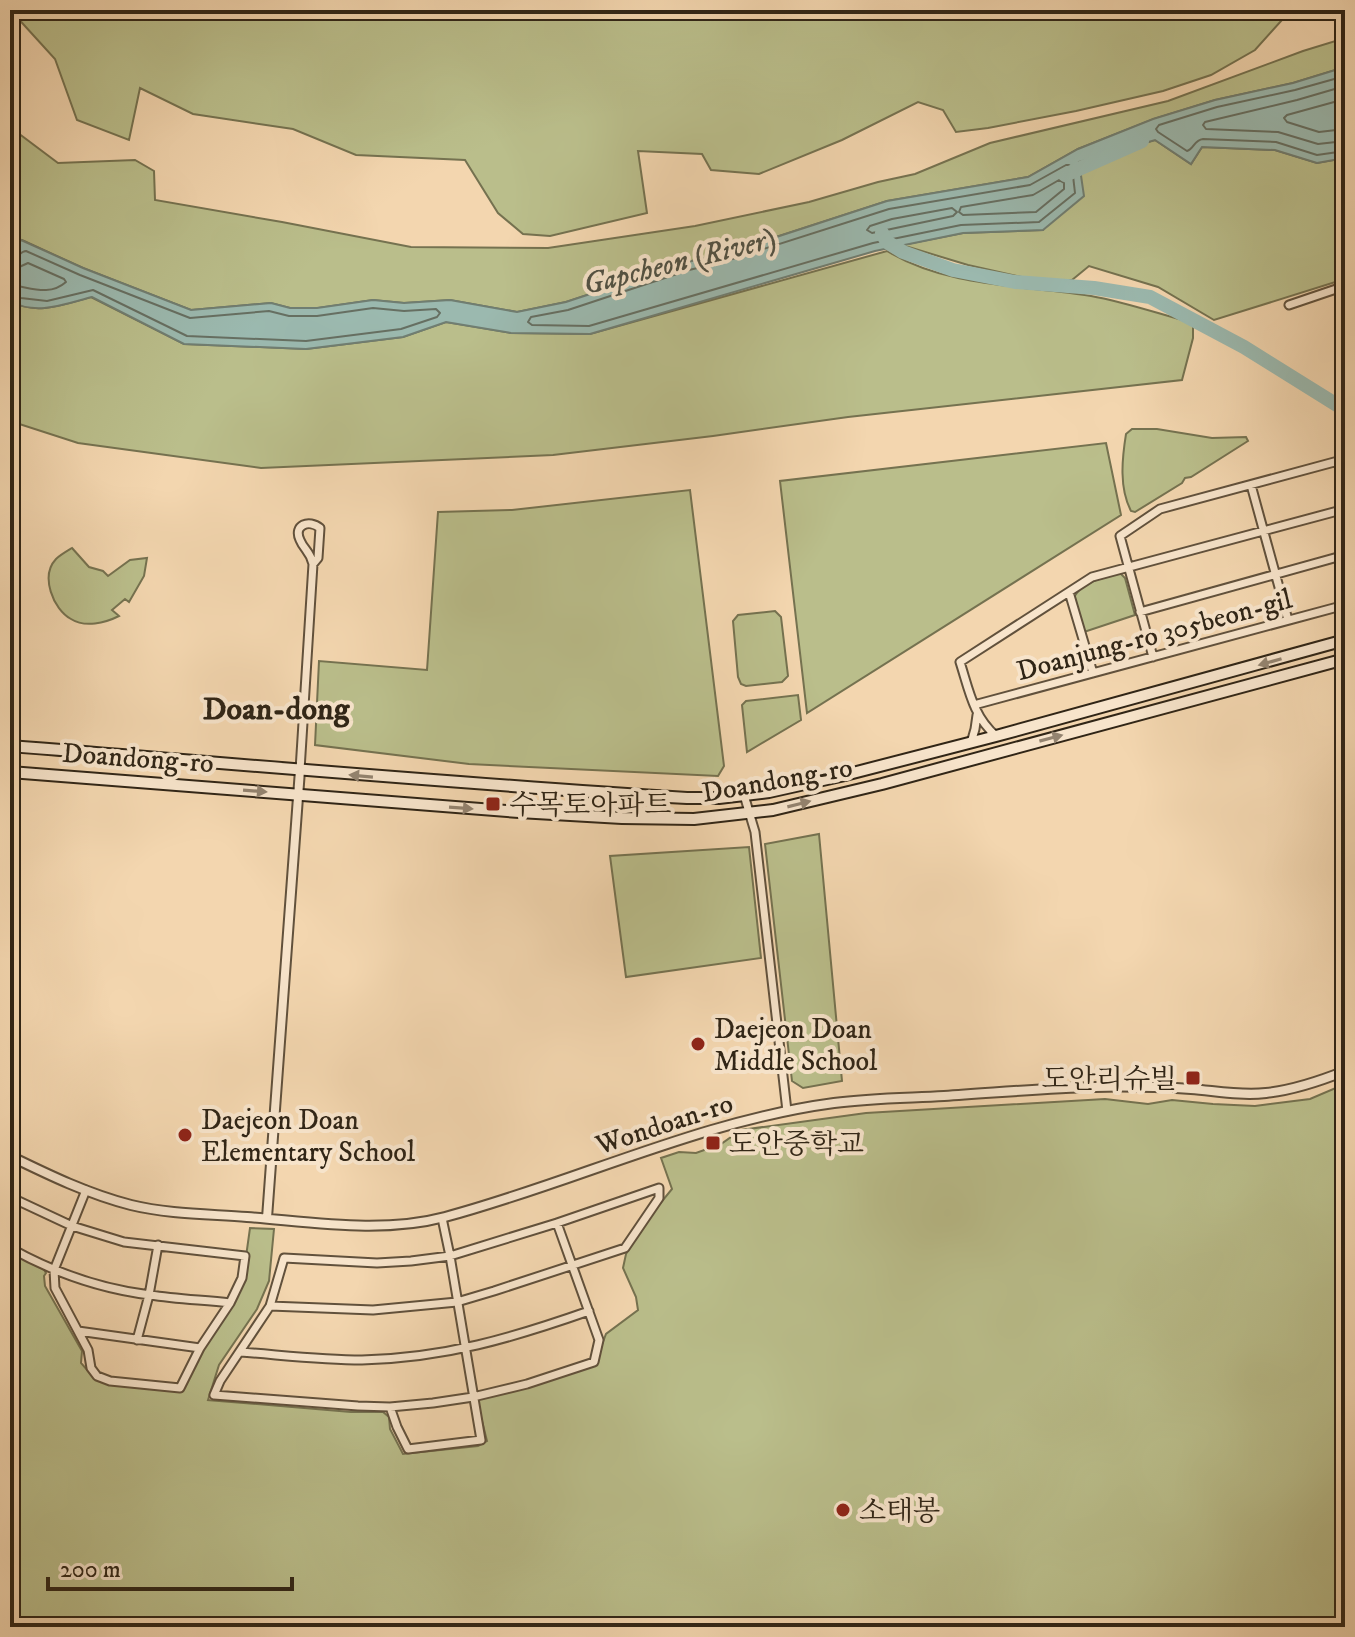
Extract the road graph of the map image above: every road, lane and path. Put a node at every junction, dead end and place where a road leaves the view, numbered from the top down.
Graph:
1 (1345, 286) edge
2 (1289, 305) dead end
3 (1251, 485) junction
4 (1345, 486) edge
5 (1345, 509) edge
6 (1263, 531) junction
7 (1345, 555) edge
8 (313, 564) junction
9 (1128, 567) junction
10 (1275, 575) junction
11 (1069, 592) junction
12 (1345, 605) edge
13 (1140, 612) junction
14 (1288, 620) junction
15 (1345, 640) edge
16 (1153, 657) junction
17 (1345, 659) edge
18 (1093, 673) junction
19 (974, 705) junction
20 (977, 715) junction
21 (996, 736) junction
22 (971, 743) junction
23 (10, 746) edge
24 (300, 770) junction
25 (10, 772) edge
26 (298, 794) junction
27 (744, 795) junction
28 (751, 814) junction
29 (1345, 1071) edge
30 (787, 1111) junction
31 (10, 1156) edge
32 (86, 1190) junction
33 (10, 1197) edge
34 (267, 1218) junction
35 (442, 1218) junction
36 (557, 1223) junction
37 (72, 1226) junction
38 (158, 1245) junction
39 (10, 1248) edge
40 (450, 1256) junction
41 (572, 1266) junction
42 (54, 1270) junction
43 (149, 1295) junction
44 (457, 1302) junction
45 (230, 1303) junction
46 (270, 1306) junction
47 (589, 1311) junction
48 (78, 1331) junction
49 (137, 1340) junction
50 (200, 1348) junction
51 (465, 1349) junction
52 (240, 1352) junction
53 (473, 1397) junction
54 (390, 1407) junction

1 - 2 street
3 - 4 street
3 - 6 street
3 - 9 street
5 - 6 street
6 - 9 street
6 - 10 street
7 - 10 street, Doanjung-ro 305beon-gil
8 - 8 street
8 - 24 street
9 - 11 street
9 - 13 street
10 - 13 street, Doanjung-ro 305beon-gil
10 - 14 street
11 - 18 street
11 - 19 street
12 - 14 street, Doanjung-ro 305beon-gil
13 - 16 street
14 - 16 street, Doanjung-ro 305beon-gil
15 -> 21 main road, Doandong-ro
16 - 18 street, Doanjung-ro 305beon-gil
28 -> 17 main road, Doandong-ro
18 - 19 street, Doanjung-ro 305beon-gil
19 - 20 street
20 - 21 street
20 - 22 street
21 - 22 main road, Doandong-ro
22 - 27 main road, Doandong-ro
23 - 24 main road, Doandong-ro
24 - 26 street
27 -> 24 main road, Doandong-ro
25 -> 26 main road, Doandong-ro
26 -> 28 main road, Doandong-ro
26 - 34 street
27 - 28 street
28 - 30 street
29 - 30 street, Wondoan-ro
30 - 35 street, Wondoan-ro
31 - 32 street, Wondoan-ro
32 - 34 street, Wondoan-ro
32 - 37 street
33 - 37 street
34 - 35 street, Wondoan-ro
35 - 40 street
36 - 40 street
36 - 41 street
36 - 41 street
37 - 38 street
37 - 42 street
38 - 43 street
38 - 45 street
39 - 42 street
40 - 44 street
40 - 46 street
41 - 44 street
41 - 47 street
42 - 43 street
42 - 48 street
43 - 45 street
43 - 49 street
44 - 46 street
44 - 51 street
45 - 50 street
46 - 52 street
47 - 51 street
47 - 53 street
48 - 49 street
48 - 50 street
49 - 50 street
51 - 52 street
51 - 53 street
52 - 54 street
53 - 54 street
53 - 54 street

